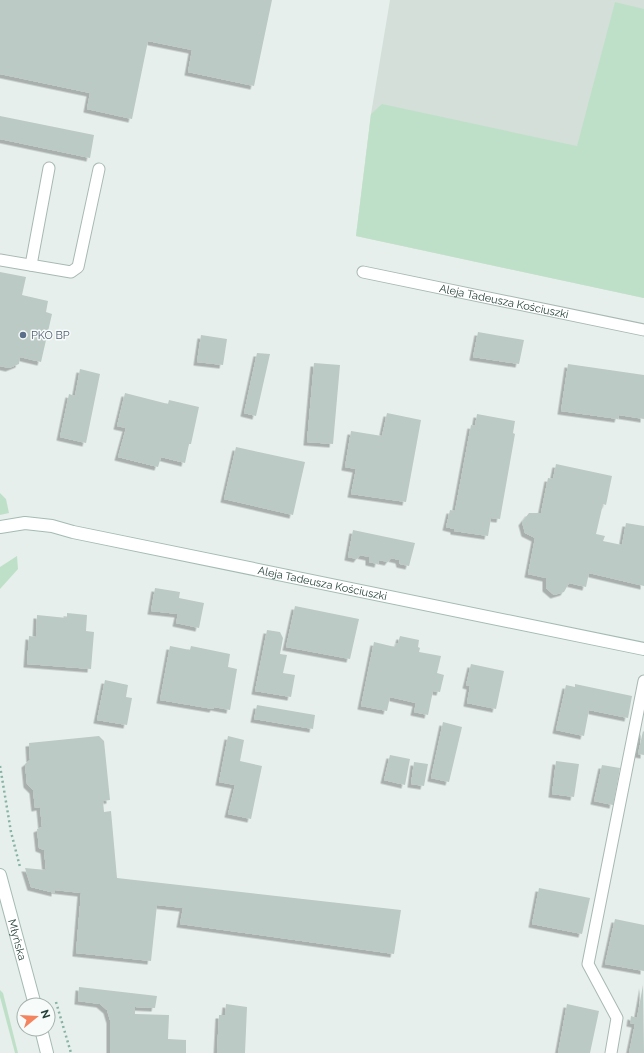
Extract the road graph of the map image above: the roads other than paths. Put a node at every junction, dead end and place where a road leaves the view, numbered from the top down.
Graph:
1 (49, 168) dead end
2 (99, 169) dead end
3 (0, 260) edge
4 (31, 265) junction
5 (363, 272) dead end
6 (644, 330) edge
7 (0, 527) edge
8 (644, 649) edge
9 (644, 681) edge
10 (0, 875) edge
11 (33, 997) edge
12 (43, 1037) edge
13 (48, 1053) edge
14 (610, 1053) edge

1 - 4 lane
2 - 4 lane
3 - 4 lane
5 - 6 lane, Aleja Tadeusza Kościuszki
7 - 8 street, Aleja Tadeusza Kościuszki
9 - 14 lane
10 - 11 street, Młyńska
12 - 13 street

